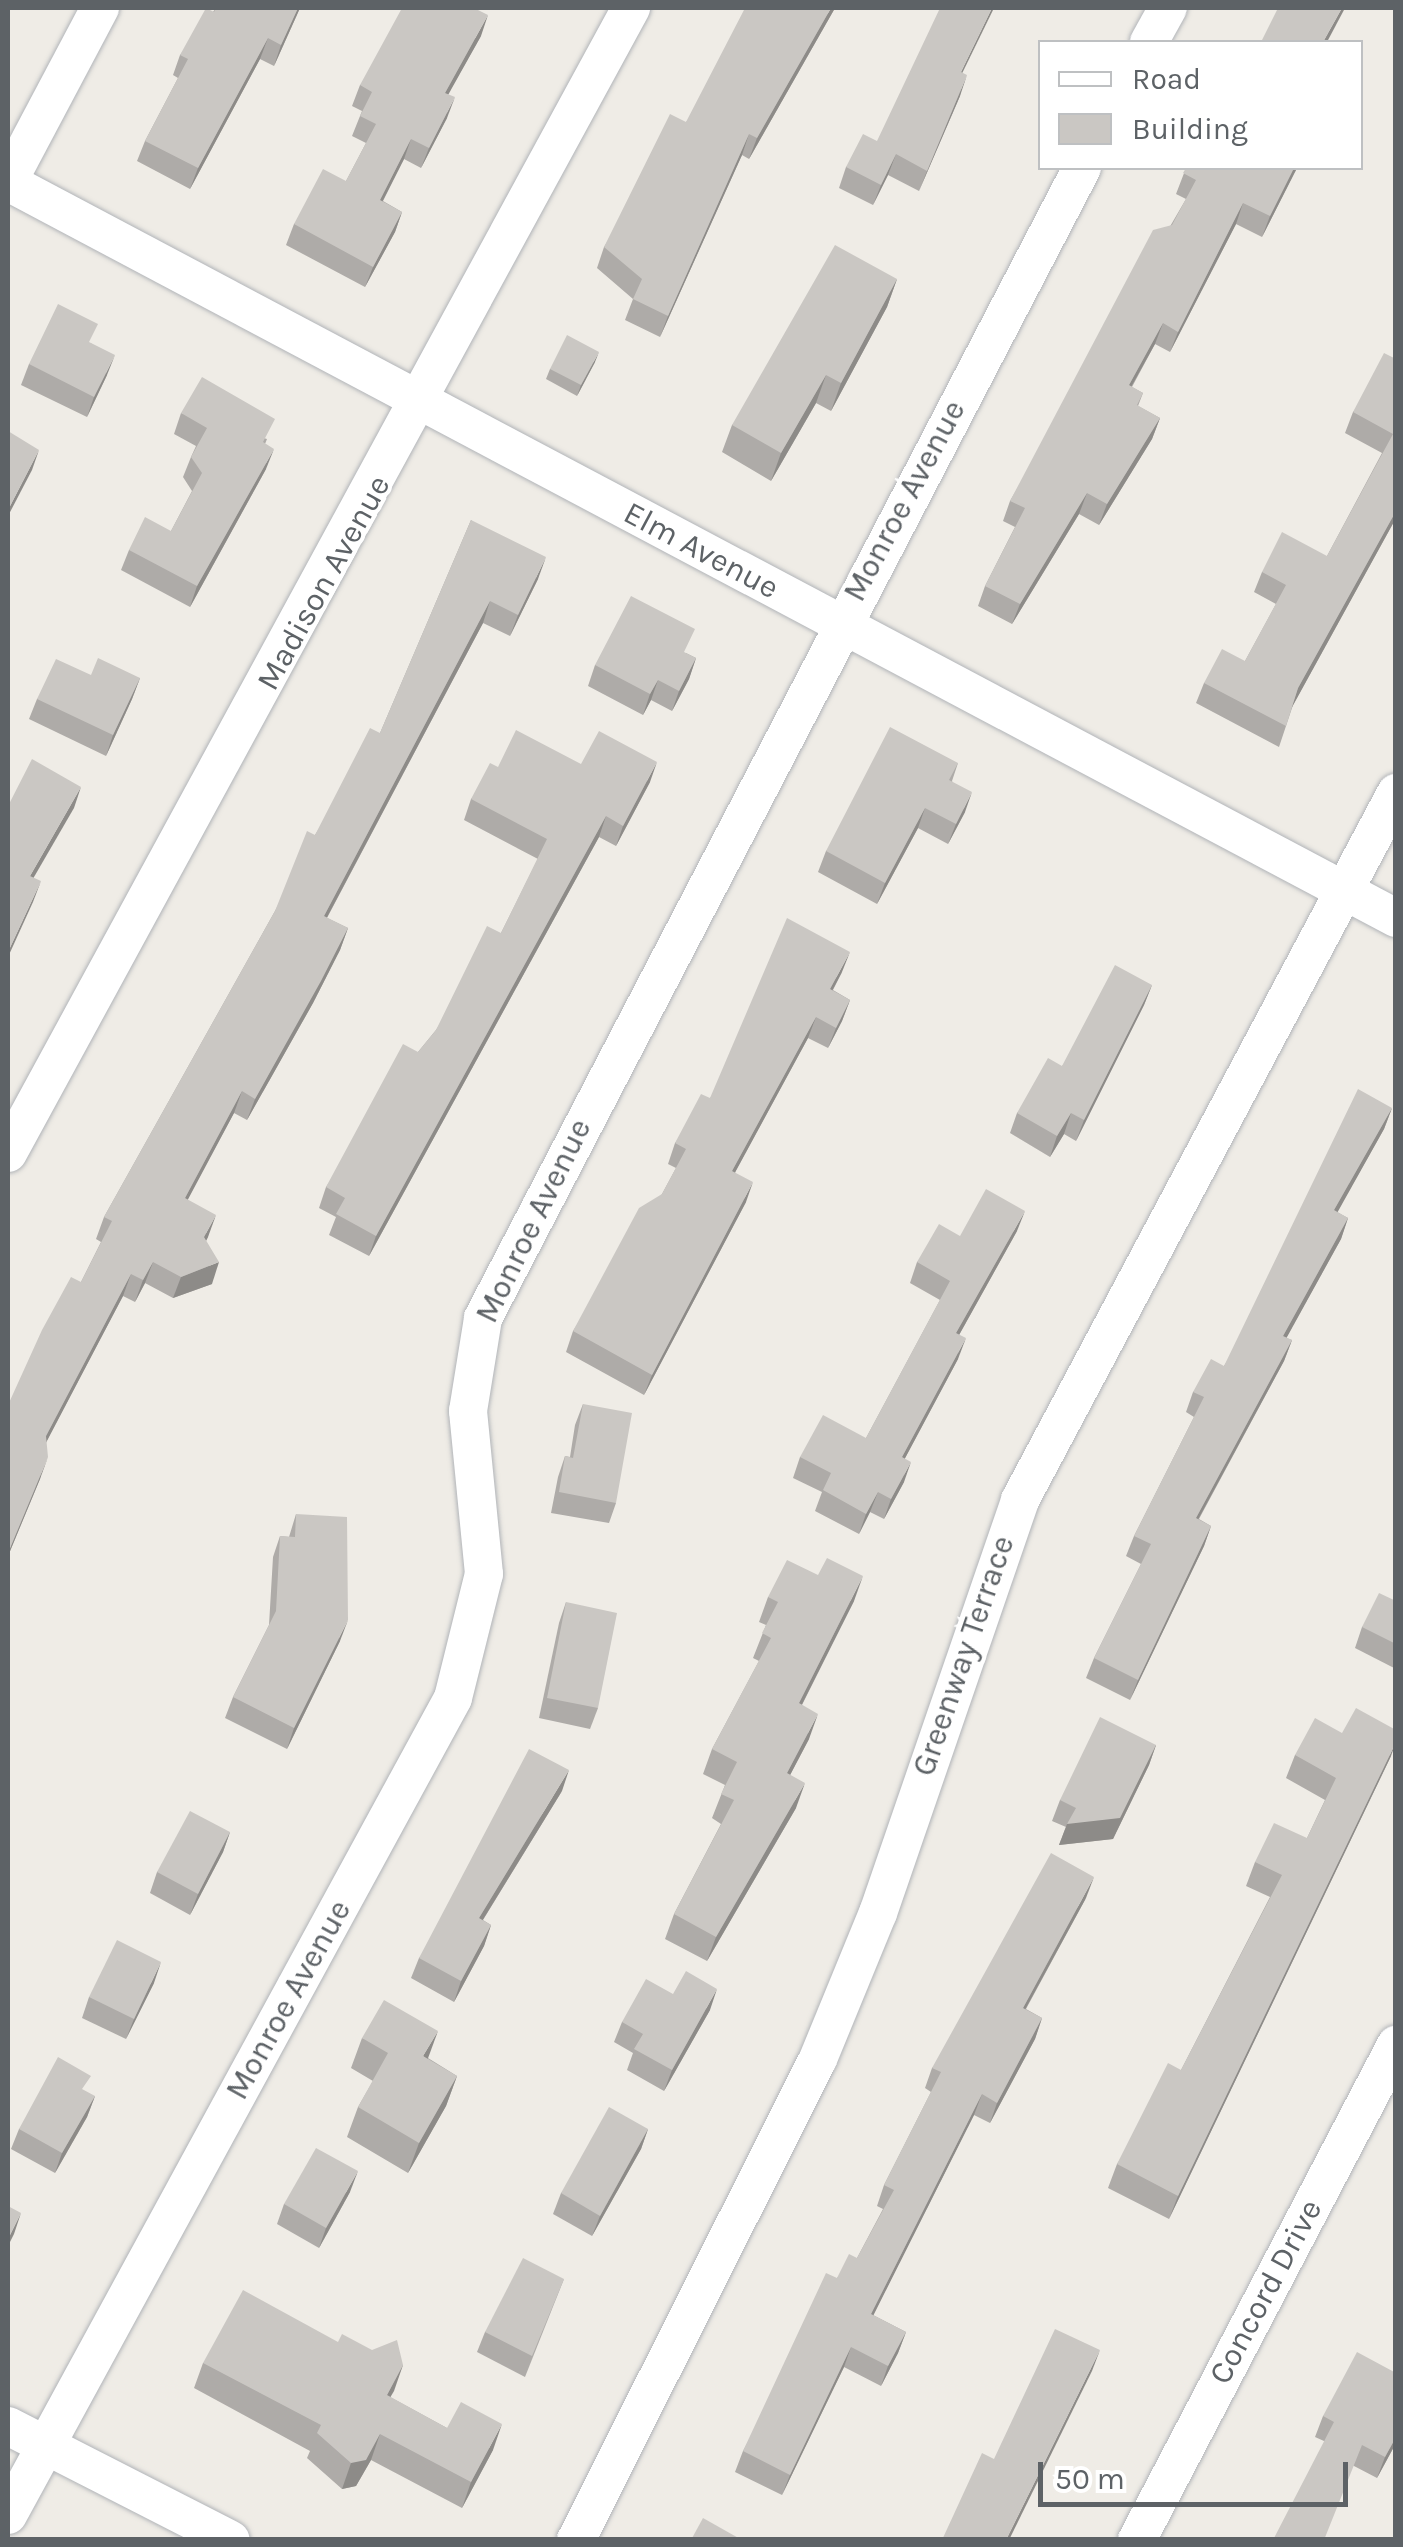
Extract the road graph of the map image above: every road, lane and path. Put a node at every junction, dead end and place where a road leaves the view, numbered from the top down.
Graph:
1 (100, 8) edge
2 (632, 8) edge
3 (1168, 8) edge
4 (1150, 40) edge
5 (1081, 170) edge
6 (8, 182) edge
7 (424, 402) junction
8 (839, 624) junction
9 (1396, 793) edge
10 (1340, 889) junction
11 (1396, 918) edge
12 (8, 1154) edge
13 (1396, 2044) edge
14 (8, 2426) edge
15 (45, 2444) junction
16 (8, 2515) edge
17 (231, 2540) edge
18 (576, 2540) edge
19 (1137, 2540) edge

1 - 6 street
2 - 7 street, Madison Avenue
3 - 4 street
5 - 8 street, Monroe Avenue
6 - 7 street, Elm Avenue
7 - 8 street, Elm Avenue
7 - 12 street, Madison Avenue
8 - 10 street, Elm Avenue
8 - 15 street, Monroe Avenue
9 - 10 street, Greenway Terrace
10 - 11 street, Elm Avenue
10 - 18 street, Greenway Terrace
13 - 19 street, Concord Drive
14 - 15 street
15 - 16 street, Monroe Avenue
15 - 17 street

